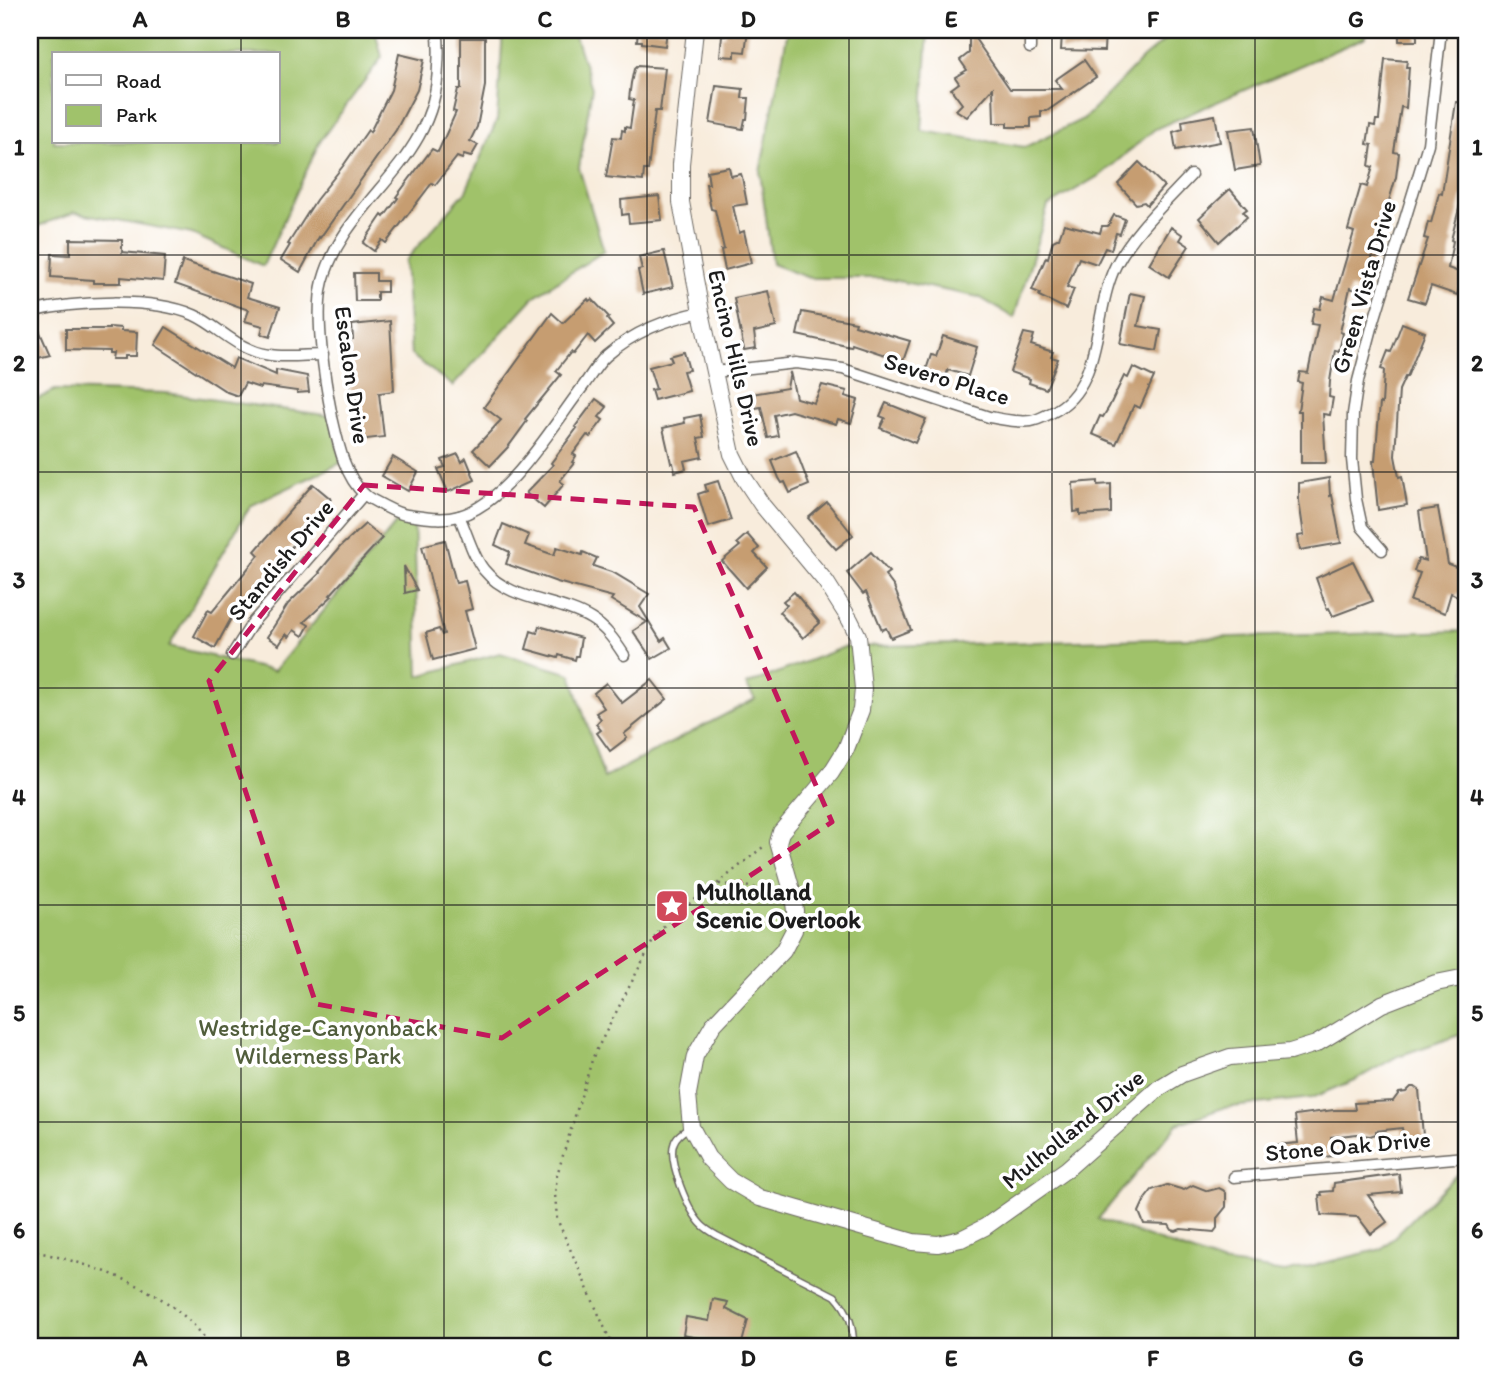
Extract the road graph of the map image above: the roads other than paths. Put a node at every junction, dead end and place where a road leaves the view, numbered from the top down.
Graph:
1 (437, 30) edge
2 (695, 30) edge
3 (1030, 30) edge
4 (1441, 30) edge
5 (1030, 48) dead end
6 (1191, 175) dead end
7 (30, 312) edge
8 (701, 312) junction
9 (323, 355) junction
10 (714, 372) junction
11 (364, 494) junction
12 (459, 516) junction
13 (1382, 550) dead end
14 (232, 655) dead end
15 (624, 655) dead end
16 (778, 842) joint
17 (1466, 977) edge
18 (691, 1127) junction
19 (1466, 1157) edge
20 (1234, 1177) dead end
21 (854, 1347) edge

1 - 9 street, Escalon Drive
2 - 8 main road, Encino Hills Drive
3 - 5 street
4 - 13 street, Green Vista Drive
6 - 10 street, Severo Place
7 - 9 street
8 - 10 main road, Encino Hills Drive
8 - 12 street, Escalon Drive
9 - 11 street, Escalon Drive
10 - 16 main road, Encino Hills Drive
11 - 12 street, Escalon Drive
11 - 14 street, Standish Drive
12 - 15 street
16 - 18 main road, Mulholland Drive
17 - 18 main road, Mulholland Drive
18 - 21 lane
19 - 20 street, Stone Oak Drive

